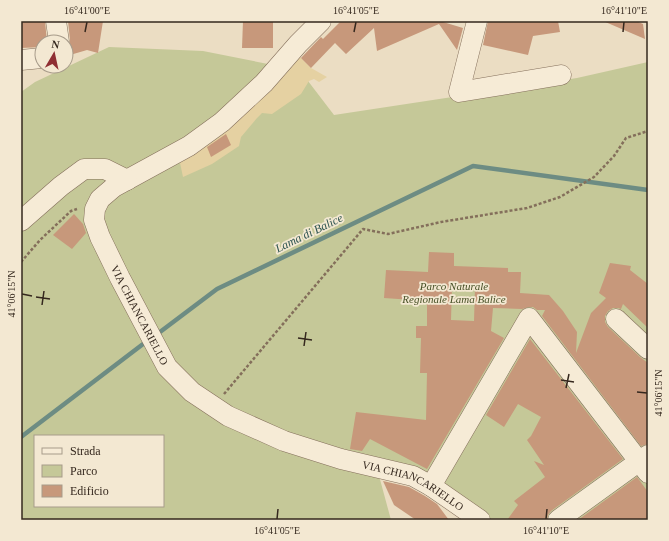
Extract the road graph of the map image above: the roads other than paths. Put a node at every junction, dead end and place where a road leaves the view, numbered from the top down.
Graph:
1 (56, 21) edge
2 (321, 21) edge
3 (477, 21) edge
4 (58, 34) edge
5 (34, 59) edge
6 (21, 60) edge
7 (561, 75) dead end
8 (127, 180) junction
9 (21, 221) edge
10 (616, 319) dead end
11 (648, 349) edge
12 (645, 463) edge
13 (431, 486) junction
14 (480, 520) edge
15 (558, 520) edge

1 - 4 street
2 - 8 street
3 - 7 street
5 - 6 street
8 - 9 street
8 - 13 street, VIA CHIANCARIELLO
10 - 11 street
12 - 13 street
12 - 15 street
13 - 14 street, VIA CHIANCARIELLO

